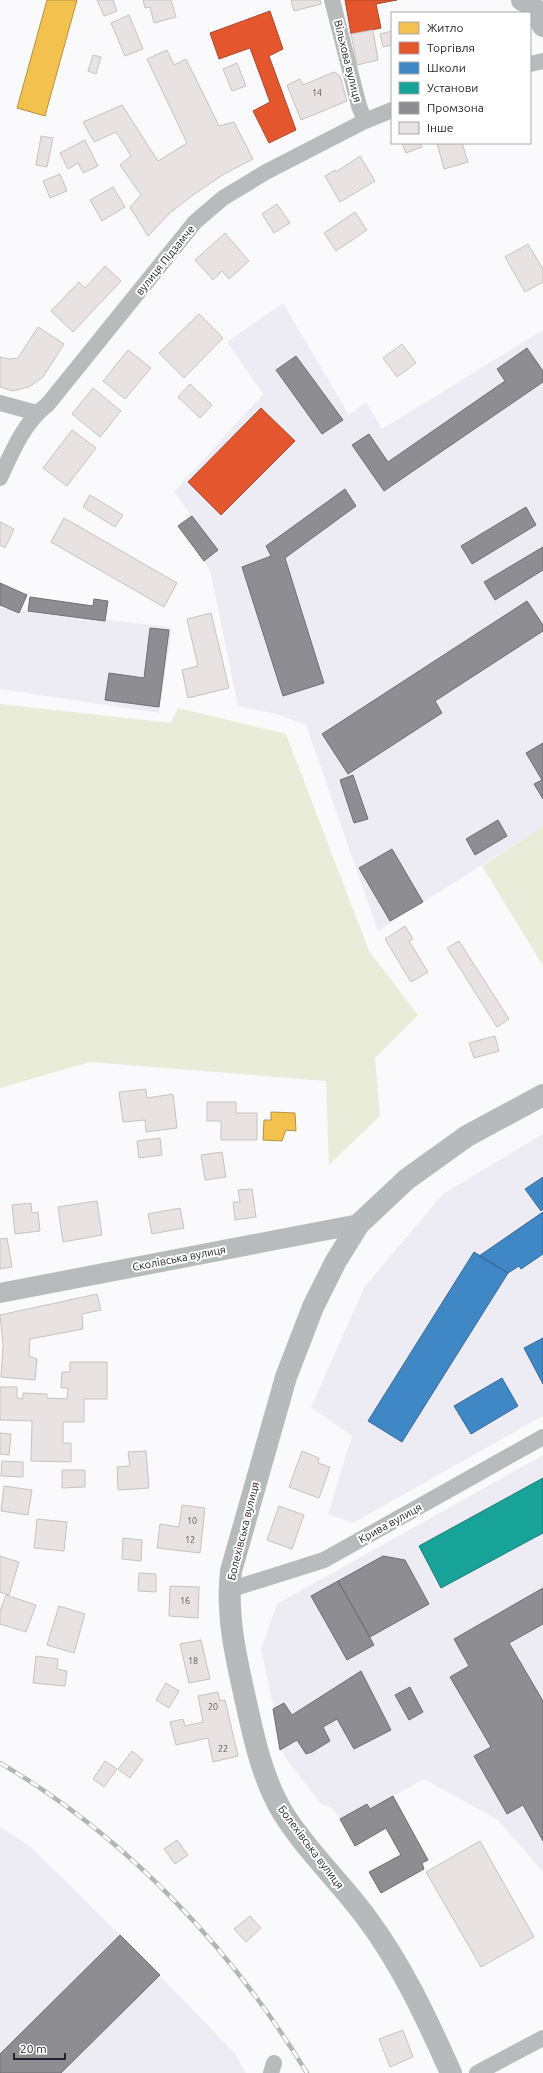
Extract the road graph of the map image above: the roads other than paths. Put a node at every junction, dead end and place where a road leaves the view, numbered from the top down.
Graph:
1 (332, 0) edge
2 (532, 4) edge
3 (543, 26) edge
4 (543, 61) edge
5 (531, 64) edge
6 (391, 110) edge
7 (365, 121) junction
8 (0, 403) edge
9 (37, 413) junction
10 (0, 478) edge
11 (543, 1095) edge
12 (359, 1224) junction
13 (0, 1293) edge
14 (543, 1437) edge
15 (229, 1590) junction
16 (543, 2038) edge
17 (452, 2073) edge
18 (477, 2073) edge

1 - 7 street, Вільхова вулиця
2 - 3 main road
4 - 5 street
6 - 7 street, вулиця Підзамче
7 - 9 street, вулиця Підзамче
8 - 9 street
9 - 10 street, вулиця Підзамче
11 - 12 main road, Болехівська вулиця
12 - 13 street, Сколівська вулиця
12 - 15 main road, Болехівська вулиця
14 - 15 street, Крива вулиця
15 - 17 main road, Болехівська вулиця
16 - 18 street

